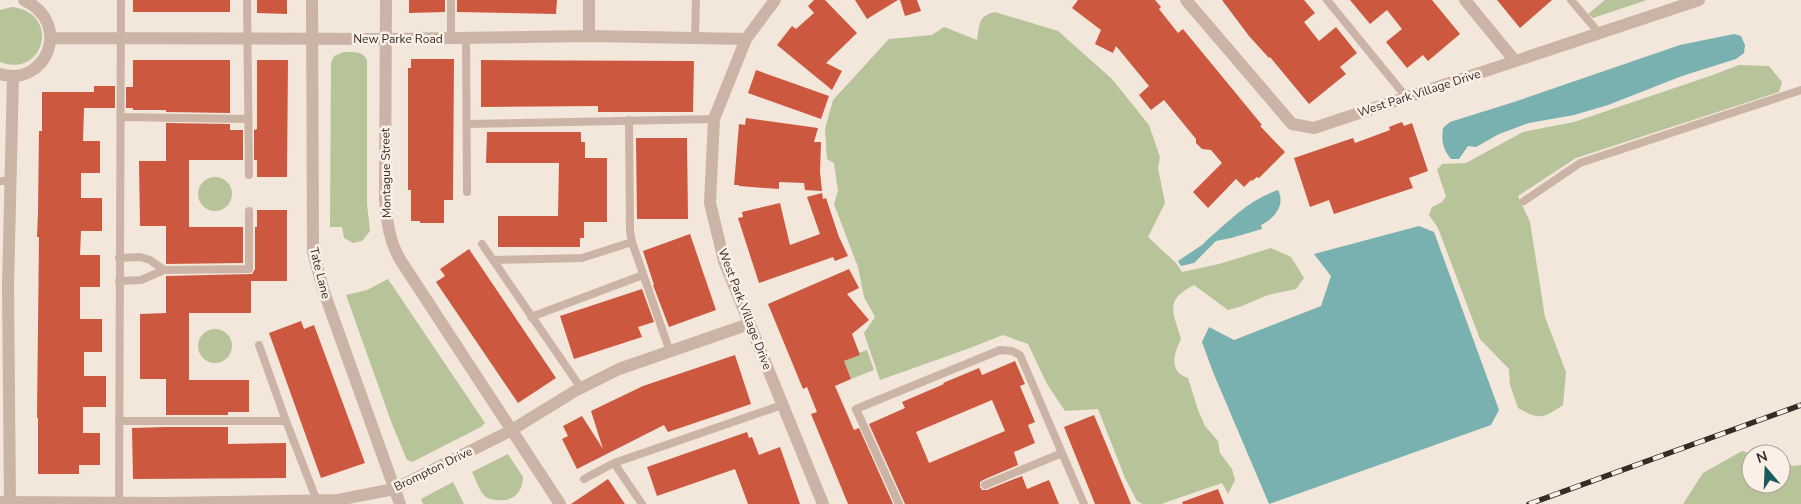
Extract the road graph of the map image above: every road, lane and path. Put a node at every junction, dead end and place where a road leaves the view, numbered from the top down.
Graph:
1 (24, 0) edge
2 (121, 0) edge
3 (247, 0) edge
4 (312, 0) edge
5 (386, 0) edge
6 (451, 0) edge
7 (589, 0) edge
8 (696, 0) edge
9 (775, 0) edge
10 (1186, 0) edge
11 (1326, 0) edge
12 (1465, 0) edge
13 (1571, 0) edge
14 (1699, 0) edge
15 (1668, 5) edge
16 (1598, 33) junction
17 (589, 36) junction
18 (51, 38) junction
19 (121, 38) junction
20 (450, 38) junction
21 (466, 38) junction
22 (696, 38) junction
23 (246, 39) junction
24 (313, 39) junction
25 (386, 39) junction
26 (746, 39) junction
27 (1515, 61) junction
28 (6, 75) edge
29 (1801, 90) edge
30 (1407, 98) junction
31 (120, 117) junction
32 (248, 119) junction
33 (714, 119) junction
34 (629, 120) junction
35 (467, 124) junction
36 (249, 175) dead end
37 (5, 181) edge
38 (468, 192) dead end
39 (1524, 201) dead end
40 (249, 211) dead end
41 (632, 242) junction
42 (482, 244) dead end
43 (119, 258) junction
44 (493, 260) junction
45 (164, 270) junction
46 (643, 275) junction
47 (119, 281) junction
48 (4, 287) edge
49 (531, 317) junction
50 (749, 324) junction
51 (260, 345) dead end
52 (670, 352) junction
53 (581, 388) junction
54 (5, 395) edge
55 (782, 405) junction
56 (119, 421) junction
57 (286, 421) junction
58 (510, 431) junction
59 (1062, 453) junction
60 (614, 463) junction
61 (584, 479) dead end
62 (985, 486) dead end
63 (394, 489) junction
64 (317, 501) junction
65 (5, 502) edge
66 (86, 503) edge
67 (119, 503) junction
68 (248, 503) edge
69 (164, 504) edge
70 (400, 504) edge
71 (560, 504) edge
72 (642, 504) edge
73 (823, 504) edge
74 (899, 504) edge
75 (1084, 504) edge

1 - 18 street
2 - 19 lane
3 - 23 lane
4 - 24 street, Tate Lane
5 - 25 street, Montague Street
6 - 20 lane
7 - 17 street
8 - 22 lane
9 - 26 street, West Park Village Drive
10 - 30 street, West Park Village Drive
11 - 30 lane
12 - 27 street
13 - 16 lane
14 - 15 street, West Park Village Drive
15 - 16 street, West Park Village Drive
16 - 27 street, West Park Village Drive
17 - 21 street, New Parke Road
17 - 22 street, New Parke Road
18 - 19 street, New Parke Road
18 - 28 street
19 - 23 street, New Parke Road
19 - 31 lane
20 - 21 street, New Parke Road
20 - 25 street, New Parke Road
21 - 35 lane
22 - 26 street, New Parke Road
23 - 24 street, New Parke Road
23 - 32 lane
24 - 25 street, New Parke Road
24 - 63 street, Tate Lane
25 - 58 street, Montague Street
26 - 33 street, West Park Village Drive
27 - 30 street, West Park Village Drive
28 - 37 street
29 - 39 lane
31 - 32 lane
31 - 43 lane
32 - 36 lane
33 - 34 lane
33 - 50 street, West Park Village Drive
34 - 35 lane
34 - 41 lane
35 - 38 lane
37 - 48 street
40 - 45 lane
41 - 44 lane
41 - 46 lane
42 - 44 lane
43 - 45 lane
43 - 47 lane
44 - 49 lane
45 - 47 lane
46 - 49 lane
46 - 52 lane
47 - 56 lane
48 - 54 street
49 - 53 lane
50 - 52 street, Brompton Drive
50 - 55 street, West Park Village Drive
51 - 57 lane
52 - 53 street, Brompton Drive
53 - 58 street, Brompton Drive
54 - 65 street
55 - 60 lane
55 - 73 street, West Park Village Drive
56 - 57 lane
56 - 67 lane
57 - 64 lane
58 - 63 street, Brompton Drive
58 - 71 street
59 - 62 lane
59 - 74 lane
59 - 75 lane
60 - 61 lane
60 - 72 lane
63 - 64 street, Brompton Drive
63 - 70 street, Tate Lane
64 - 68 street, Brompton Drive
65 - 66 street, Brompton Drive
66 - 67 street, Brompton Drive
67 - 69 street, Brompton Drive
68 - 69 street, Brompton Drive

